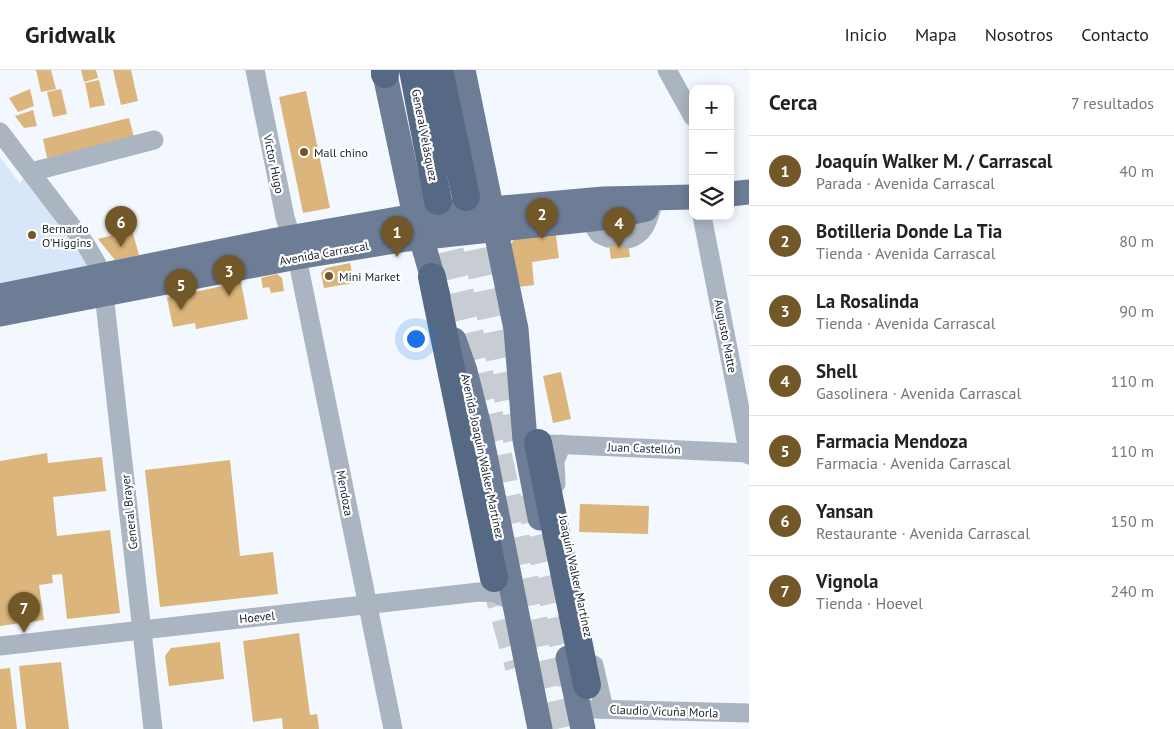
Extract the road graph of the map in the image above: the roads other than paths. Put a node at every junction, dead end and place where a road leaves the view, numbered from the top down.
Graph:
1 (254, 70) edge
2 (413, 70) edge
3 (439, 70) edge
4 (462, 70) edge
5 (667, 70) edge
6 (384, 71) edge
7 (689, 110) edge
8 (0, 132) edge
9 (154, 140) dead end
10 (30, 172) junction
11 (749, 192) edge
12 (734, 194) edge
13 (466, 197) tunnel mouth
14 (686, 198) edge
15 (438, 201) tunnel mouth
16 (652, 207) junction
17 (494, 219) junction
18 (588, 220) junction
19 (703, 220) edge
20 (419, 227) junction
21 (608, 238) dead end
22 (628, 239) dead end
23 (294, 247) junction
24 (432, 277) junction
25 (102, 285) junction
26 (0, 296) edge
27 (0, 314) edge
28 (516, 329) junction
29 (550, 444) junction
30 (749, 454) edge
31 (494, 578) tunnel mouth
32 (513, 601) junction
33 (368, 604) junction
34 (142, 630) junction
35 (0, 646) edge
36 (588, 685) dead end
37 (604, 708) junction
38 (749, 714) edge
39 (581, 720) edge
40 (153, 729) edge
41 (393, 729) edge
42 (540, 729) edge

1 - 23 street, Víctor Hugo
2 - 15 highway, General Velásquez
3 - 13 highway
4 - 17 main road
5 - 7 street
6 - 20 main road, Avenida Joaquín Walker Martínez
8 - 10 street, General Brayer
9 - 10 street
10 - 25 street, General Brayer
11 - 12 main road
14 - 16 main road, Avenida Carrascal
14 - 17 main road, Avenida Carrascal
16 - 18 main road, Avenida Carrascal
16 - 22 street
17 - 18 main road, Avenida Carrascal
17 - 20 main road, Avenida Carrascal
17 - 28 main road
18 - 21 street
19 - 30 street, Augusto Matte
20 - 23 main road, Avenida Carrascal
20 - 24 main road, Avenida Joaquín Walker Martínez
23 - 25 main road, Avenida Carrascal
23 - 33 street, Mendoza
24 - 31 highway
24 - 32 main road, Avenida Joaquín Walker Martínez
25 - 26 main road, Avenida Carrascal
25 - 27 main road, Avenida Carrascal
25 - 34 street, General Brayer
28 - 29 main road
28 - 39 main road
29 - 30 street, Juan Castellón
29 - 36 highway
29 - 37 street, Joaquín Walker Martínez
32 - 33 street, Hoevel
32 - 42 main road, Avenida Joaquín Walker Martínez
33 - 34 street, Hoevel
33 - 41 street, Mendoza
34 - 35 street, Hoevel
34 - 40 street, General Brayer
37 - 38 street, Claudio Vicuña Morla
37 - 39 street, Claudio Vicuña Morla

